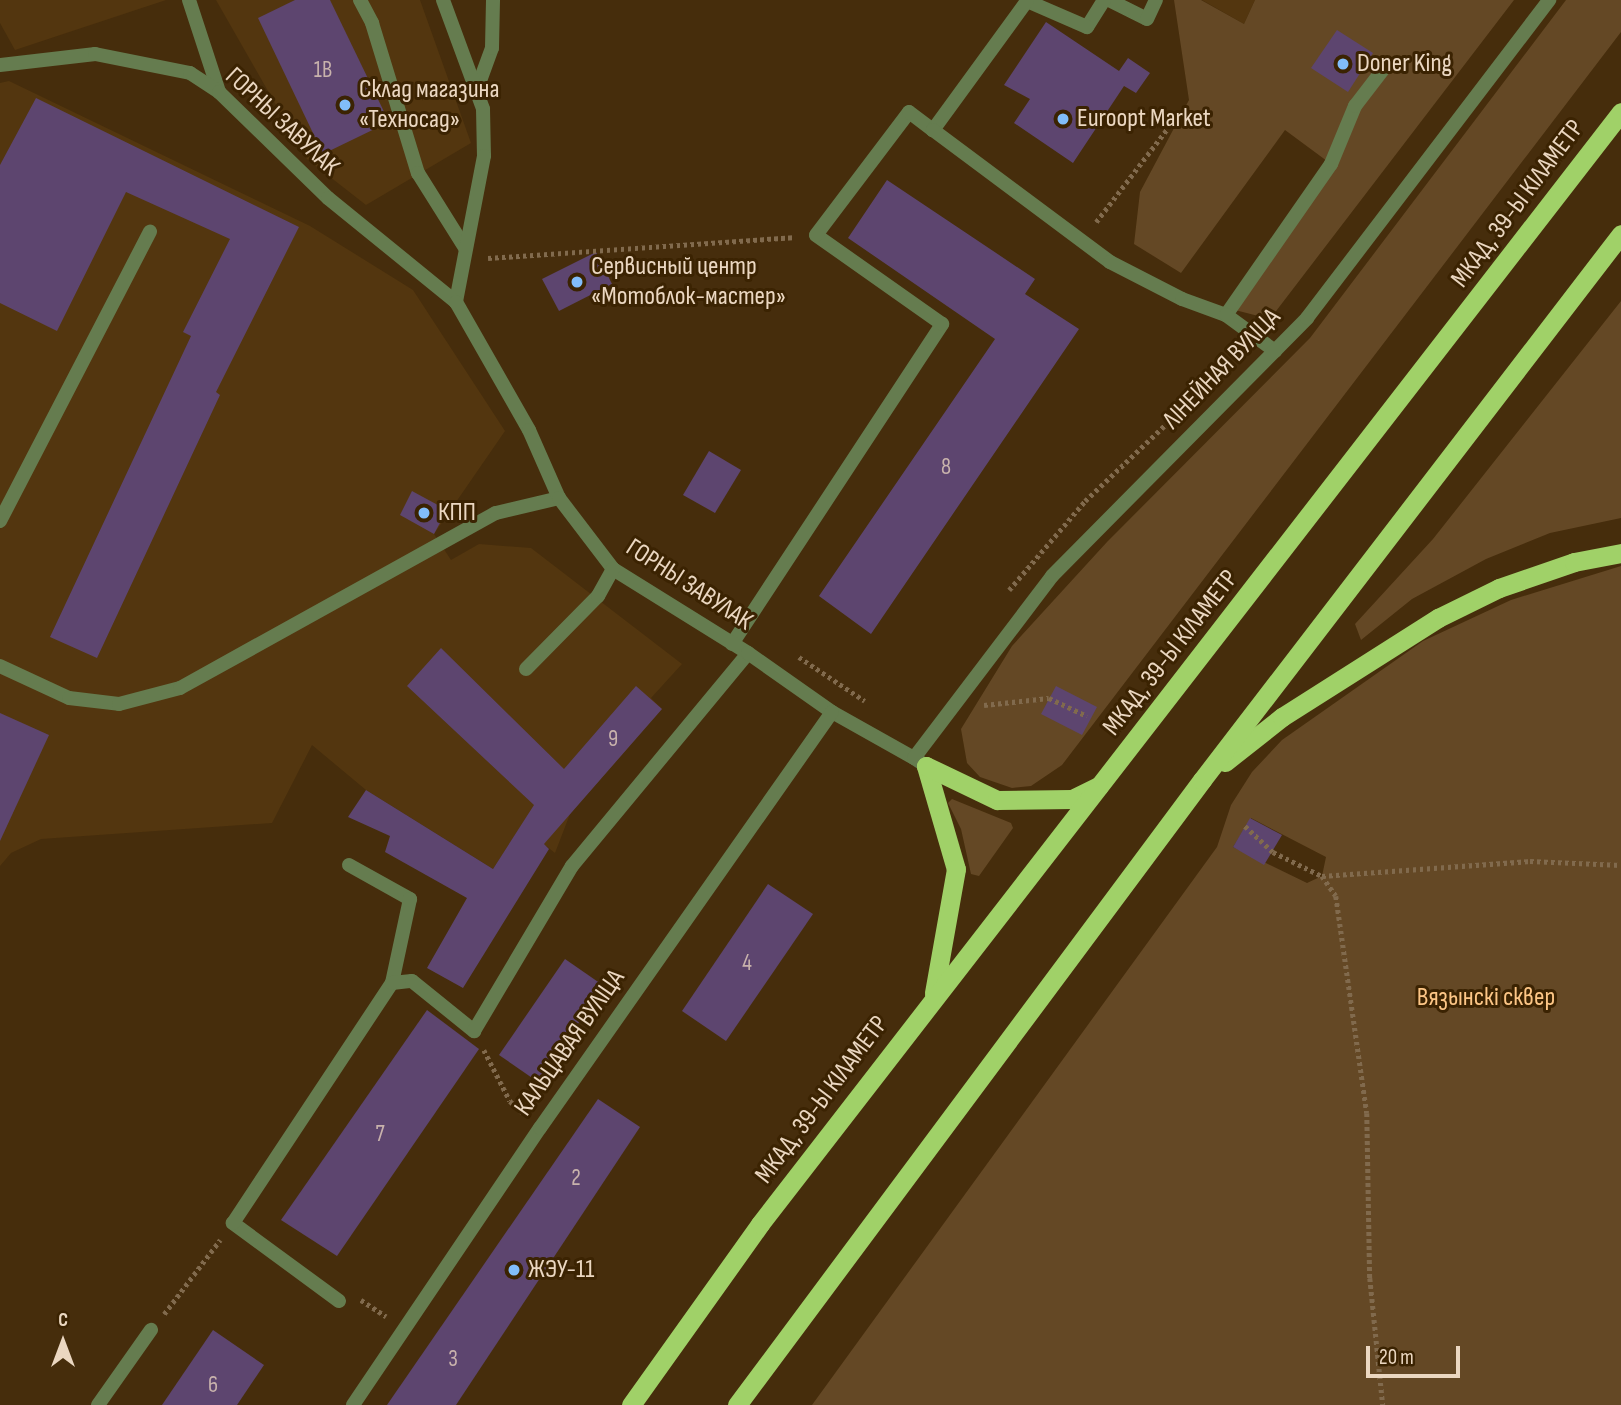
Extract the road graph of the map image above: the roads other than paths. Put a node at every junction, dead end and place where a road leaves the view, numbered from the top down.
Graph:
1 (188, 0) edge
2 (360, 0) edge
3 (443, 0) edge
4 (493, 0) edge
5 (1107, 0) edge
6 (1156, 0) edge
7 (1549, 0) edge
8 (1388, 62) dead end
9 (0, 65) edge
10 (477, 89) junction
11 (219, 92) junction
12 (1621, 112) edge
13 (933, 130) junction
14 (150, 232) dead end
15 (1621, 234) edge
16 (464, 254) junction
17 (456, 302) junction
18 (1226, 315) junction
19 (1275, 351) junction
20 (559, 498) junction
21 (0, 521) edge
22 (1621, 553) edge
23 (613, 569) junction
24 (732, 644) junction
25 (748, 653) junction
26 (0, 666) edge
27 (526, 669) dead end
28 (832, 712) junction
29 (920, 762) junction
30 (1202, 780) junction
31 (1104, 784) junction
32 (349, 865) dead end
33 (392, 983) junction
34 (933, 998) junction
35 (339, 1301) road end
36 (151, 1330) road end
37 (98, 1405) edge
38 (353, 1405) edge
39 (631, 1405) edge
40 (737, 1405) edge

1 - 11 street
2 - 16 street
3 - 10 street
4 - 10 street
5 - 6 street
5 - 13 street
7 - 19 street, ЛІНЕЙНАЯ ВУЛІЦА
8 - 18 street
9 - 11 street, ГОРНЫ ЗАВУЛАК
10 - 16 street
11 - 17 street, ГОРНЫ ЗАВУЛАК
12 - 31 highway, МКАД, 39-Ы КІЛАМЕТР
13 - 18 street
13 - 24 street
14 - 21 street
15 - 30 highway
16 - 17 street
17 - 20 street, ГОРНЫ ЗАВУЛАК
18 - 19 street
19 - 29 street, ЛІНЕЙНАЯ ВУЛІЦА
20 - 23 street, ГОРНЫ ЗАВУЛАК
20 - 26 street
22 - 30 highway
23 - 24 street, ГОРНЫ ЗАВУЛАК
23 - 27 street
24 - 25 street, ГОРНЫ ЗАВУЛАК
25 - 28 street, ГОРНЫ ЗАВУЛАК
25 - 33 street
28 - 29 street, ГОРНЫ ЗАВУЛАК
28 - 38 street, КАЛЬЦАВАЯ ВУЛІЦА
29 - 31 highway
29 - 34 highway
30 - 40 highway
31 - 34 highway, МКАД, 39-Ы КІЛАМЕТР
32 - 33 street
33 - 35 street
34 - 39 highway, МКАД, 39-Ы КІЛАМЕТР
36 - 37 street

